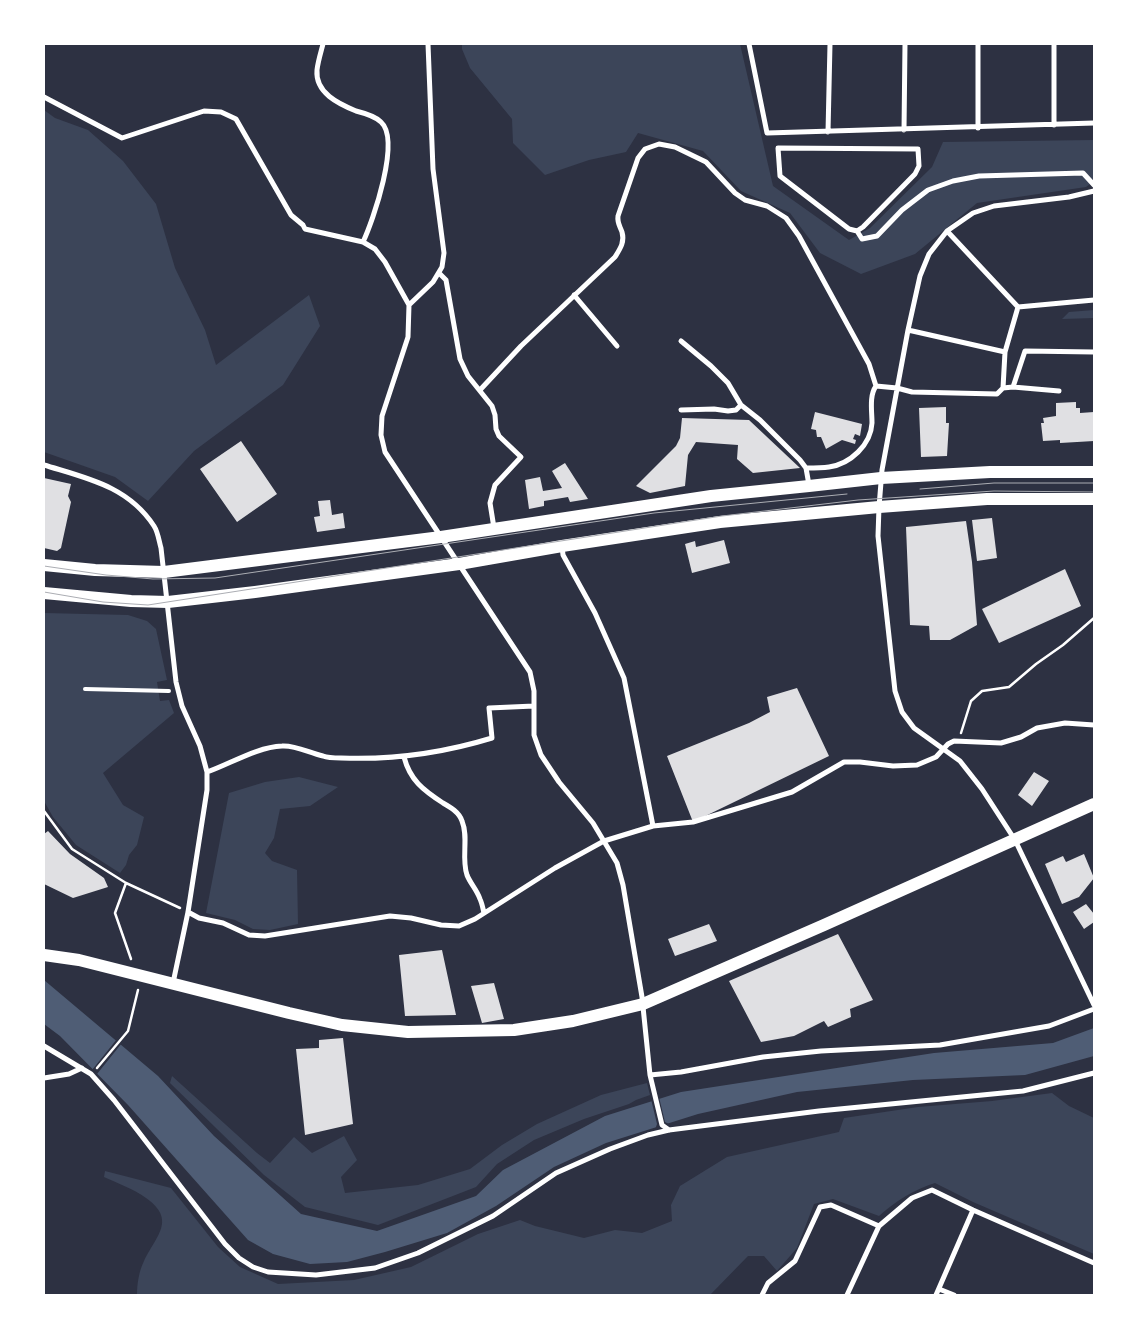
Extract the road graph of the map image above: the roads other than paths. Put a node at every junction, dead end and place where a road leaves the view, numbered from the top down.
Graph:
1 (324, 44) edge
2 (428, 44) edge
3 (750, 44) edge
4 (830, 44) edge
5 (905, 44) edge
6 (978, 44) edge
7 (1054, 44) edge
8 (44, 97) edge
9 (1094, 123) edge
10 (1054, 125) junction
11 (978, 128) junction
12 (904, 130) junction
13 (828, 132) junction
14 (1094, 185) edge
15 (1094, 191) edge
16 (857, 231) junction
17 (947, 231) junction
18 (363, 242) junction
19 (439, 273) junction
20 (574, 295) junction
21 (1094, 300) edge
22 (409, 305) junction
23 (1018, 307) junction
24 (908, 330) junction
25 (681, 341) dead end
26 (617, 346) dead end
27 (1005, 352) junction
28 (1094, 352) edge
29 (876, 386) junction
30 (1013, 387) junction
31 (897, 388) junction
32 (1003, 388) junction
33 (480, 390) junction
34 (1059, 391) dead end
35 (741, 405) junction
36 (681, 410) dead end
37 (44, 465) edge
38 (806, 468) junction
39 (1094, 472) edge
40 (881, 478) junction
41 (809, 486) junction
42 (1094, 499) edge
43 (878, 507) junction
44 (494, 529) junction
45 (440, 537) junction
46 (562, 546) junction
47 (459, 564) junction
48 (44, 565) edge
49 (164, 572) junction
50 (44, 592) edge
51 (168, 602) junction
52 (85, 689) dead end
53 (169, 691) dead end
54 (534, 706) junction
55 (1094, 725) edge
56 (943, 748) junction
57 (404, 757) junction
58 (207, 772) junction
59 (1094, 804) edge
60 (653, 826) junction
61 (1015, 840) junction
62 (604, 841) junction
63 (188, 912) junction
64 (484, 914) junction
65 (44, 955) edge
66 (172, 984) junction
67 (643, 1004) junction
68 (1094, 1004) edge
69 (1094, 1009) edge
70 (44, 1046) edge
71 (82, 1068) junction
72 (1094, 1073) edge
73 (650, 1077) junction
74 (44, 1078) edge
75 (669, 1130) junction
76 (973, 1210) junction
77 (878, 1226) junction
78 (1094, 1263) edge
79 (939, 1289) junction
80 (762, 1295) edge
81 (847, 1295) edge
82 (936, 1295) edge
83 (954, 1295) edge

1 - 18 street
2 - 19 street
3 - 13 street
4 - 13 street
5 - 12 street
6 - 11 street
7 - 10 street
8 - 18 street
9 - 10 street
10 - 11 street
11 - 12 street
12 - 13 street
14 - 16 street
15 - 17 street
16 - 16 street
17 - 23 street
17 - 24 street
18 - 22 street
19 - 22 street
19 - 33 street
20 - 26 street
20 - 29 street
20 - 33 street
21 - 23 street
22 - 45 street
23 - 27 street
24 - 27 street
24 - 31 street
25 - 35 street
27 - 32 street
28 - 30 street
29 - 31 street
29 - 38 street
30 - 32 street
30 - 34 street
31 - 32 street
31 - 40 street
33 - 44 street
35 - 36 street
35 - 38 street
37 - 49 street
38 - 41 street
39 - 40 main road
40 - 41 main road
40 - 43 street
41 - 44 main road
42 - 43 main road
43 - 46 main road
43 - 56 street
44 - 45 main road
45 - 47 street
45 - 49 main road
46 - 47 main road
46 - 60 street
47 - 51 main road
47 - 54 street
48 - 49 main road
49 - 51 street
50 - 51 main road
51 - 58 street
52 - 53 lane
54 - 57 street
54 - 62 street
55 - 56 street
56 - 60 street
56 - 61 street
57 - 58 street
57 - 64 street
58 - 63 street
59 - 61 main road
60 - 62 street
61 - 67 main road
61 - 68 street
62 - 64 street
62 - 67 street
63 - 64 street
63 - 66 street
65 - 66 main road
66 - 67 main road
67 - 73 street
69 - 73 street
70 - 71 street
71 - 74 street
71 - 75 street
72 - 75 street
73 - 75 street
76 - 77 street
76 - 78 street
76 - 79 street
77 - 80 street
77 - 81 street
79 - 82 street
79 - 83 street

